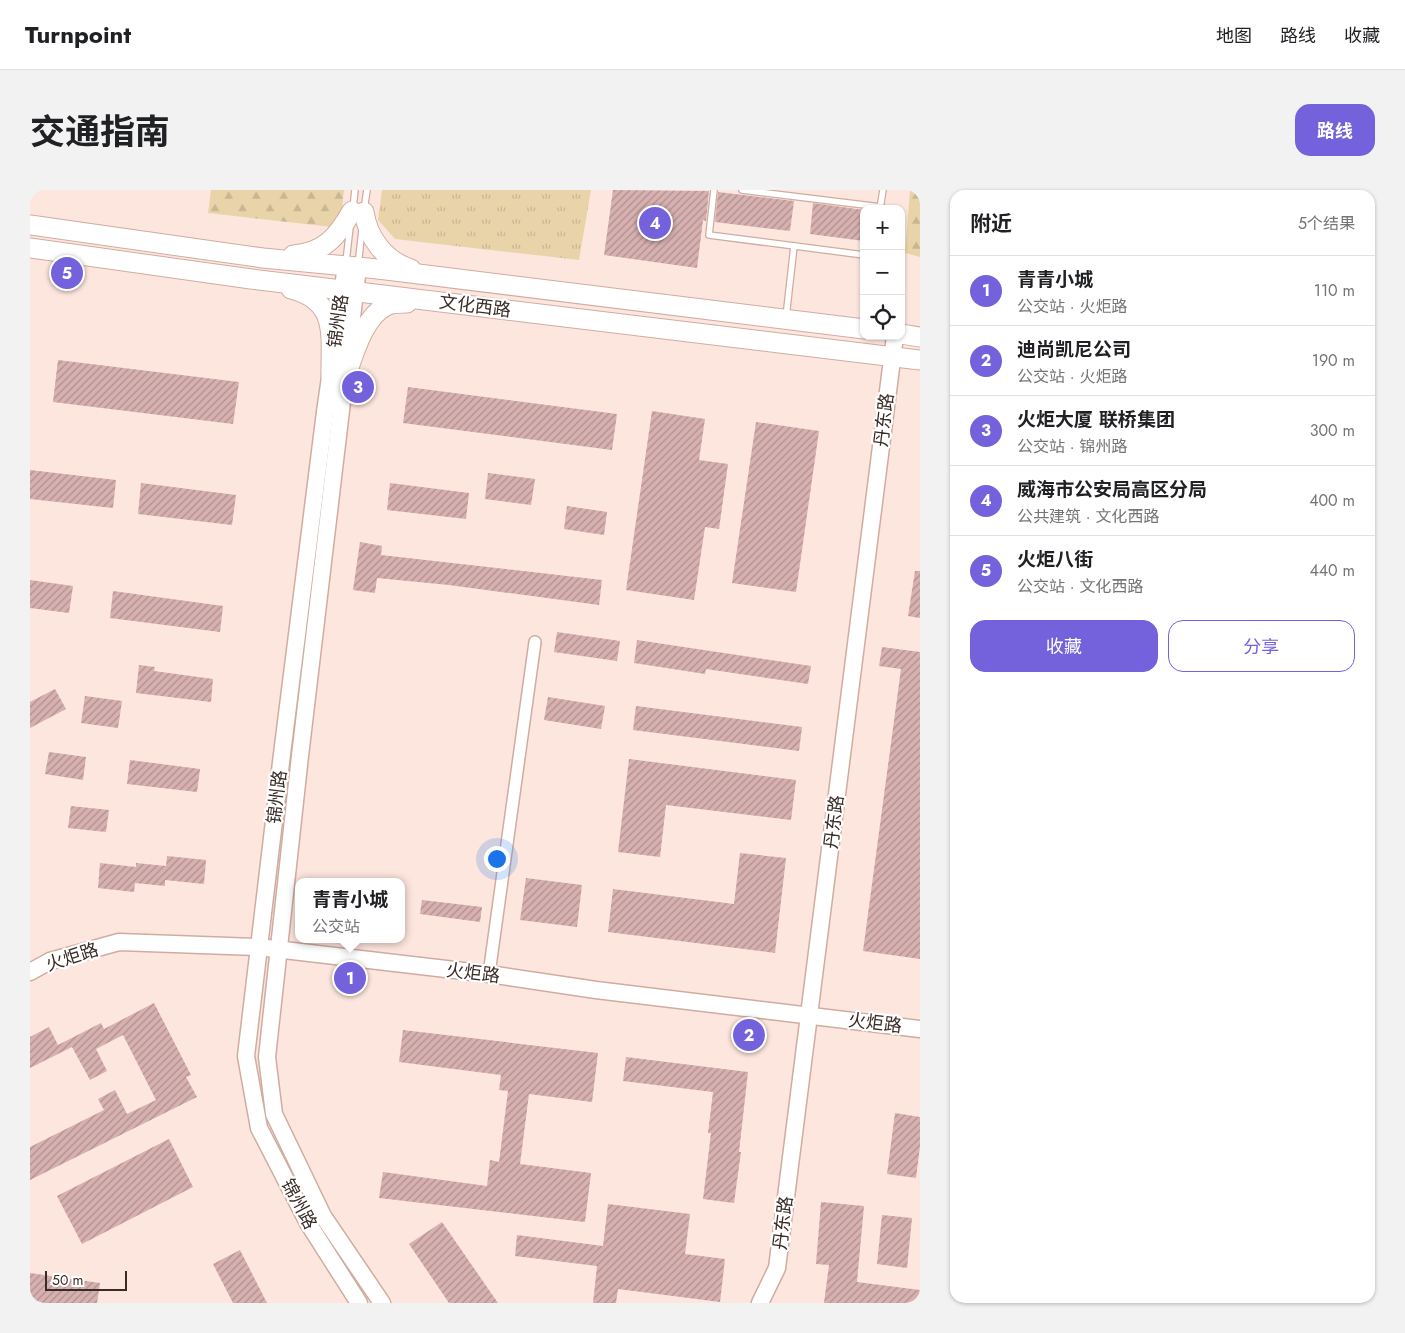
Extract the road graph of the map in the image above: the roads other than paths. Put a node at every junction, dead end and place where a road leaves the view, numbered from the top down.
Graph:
1 (355, 190) edge
2 (367, 190) edge
3 (714, 190) edge
4 (742, 190) edge
5 (883, 190) edge
6 (860, 205) edge
7 (880, 205) edge
8 (358, 211) junction
9 (30, 225) edge
10 (794, 246) junction
11 (30, 248) edge
12 (860, 254) edge
13 (263, 258) junction
14 (352, 267) junction
15 (441, 278) junction
16 (251, 279) junction
17 (349, 290) junction
18 (438, 301) junction
19 (786, 319) junction
20 (860, 328) edge
21 (905, 335) edge
22 (920, 337) edge
23 (894, 340) edge
24 (892, 356) junction
25 (920, 360) edge
26 (337, 382) junction
27 (535, 642) dead end
28 (258, 947) junction
29 (279, 948) junction
30 (30, 972) edge
31 (489, 974) junction
32 (809, 1016) junction
33 (920, 1029) edge
34 (359, 1303) edge
35 (382, 1303) edge
36 (760, 1303) edge

1 - 8 lane
2 - 8 lane
3 - 10 lane
4 - 6 lane
5 - 7 lane
8 - 13 main road
8 - 14 lane
8 - 14 lane
8 - 15 main road
9 - 13 main road, 文化西路
10 - 12 lane
10 - 19 lane
11 - 16 main road, 文化西路
13 - 14 main road, 文化西路
14 - 15 main road, 文化西路
14 - 17 main road, 锦州路
15 - 19 main road, 文化西路
16 - 17 main road, 文化西路
16 - 26 main road
17 - 18 main road, 文化西路
17 - 26 main road, 锦州路
18 - 24 main road, 文化西路
18 - 26 main road
19 - 20 main road, 文化西路
21 - 22 main road
23 - 24 main road, 丹东路
24 - 25 main road, 文化西路
24 - 32 main road, 丹东路
26 - 28 main road, 锦州路
26 - 29 main road, 锦州路
27 - 31 street
28 - 29 main road, 火炬路
28 - 30 main road, 火炬路
28 - 34 main road, 锦州路
29 - 31 main road, 火炬路
29 - 35 main road, 锦州路
31 - 32 main road, 火炬路
32 - 33 main road, 火炬路
32 - 36 main road, 丹东路

